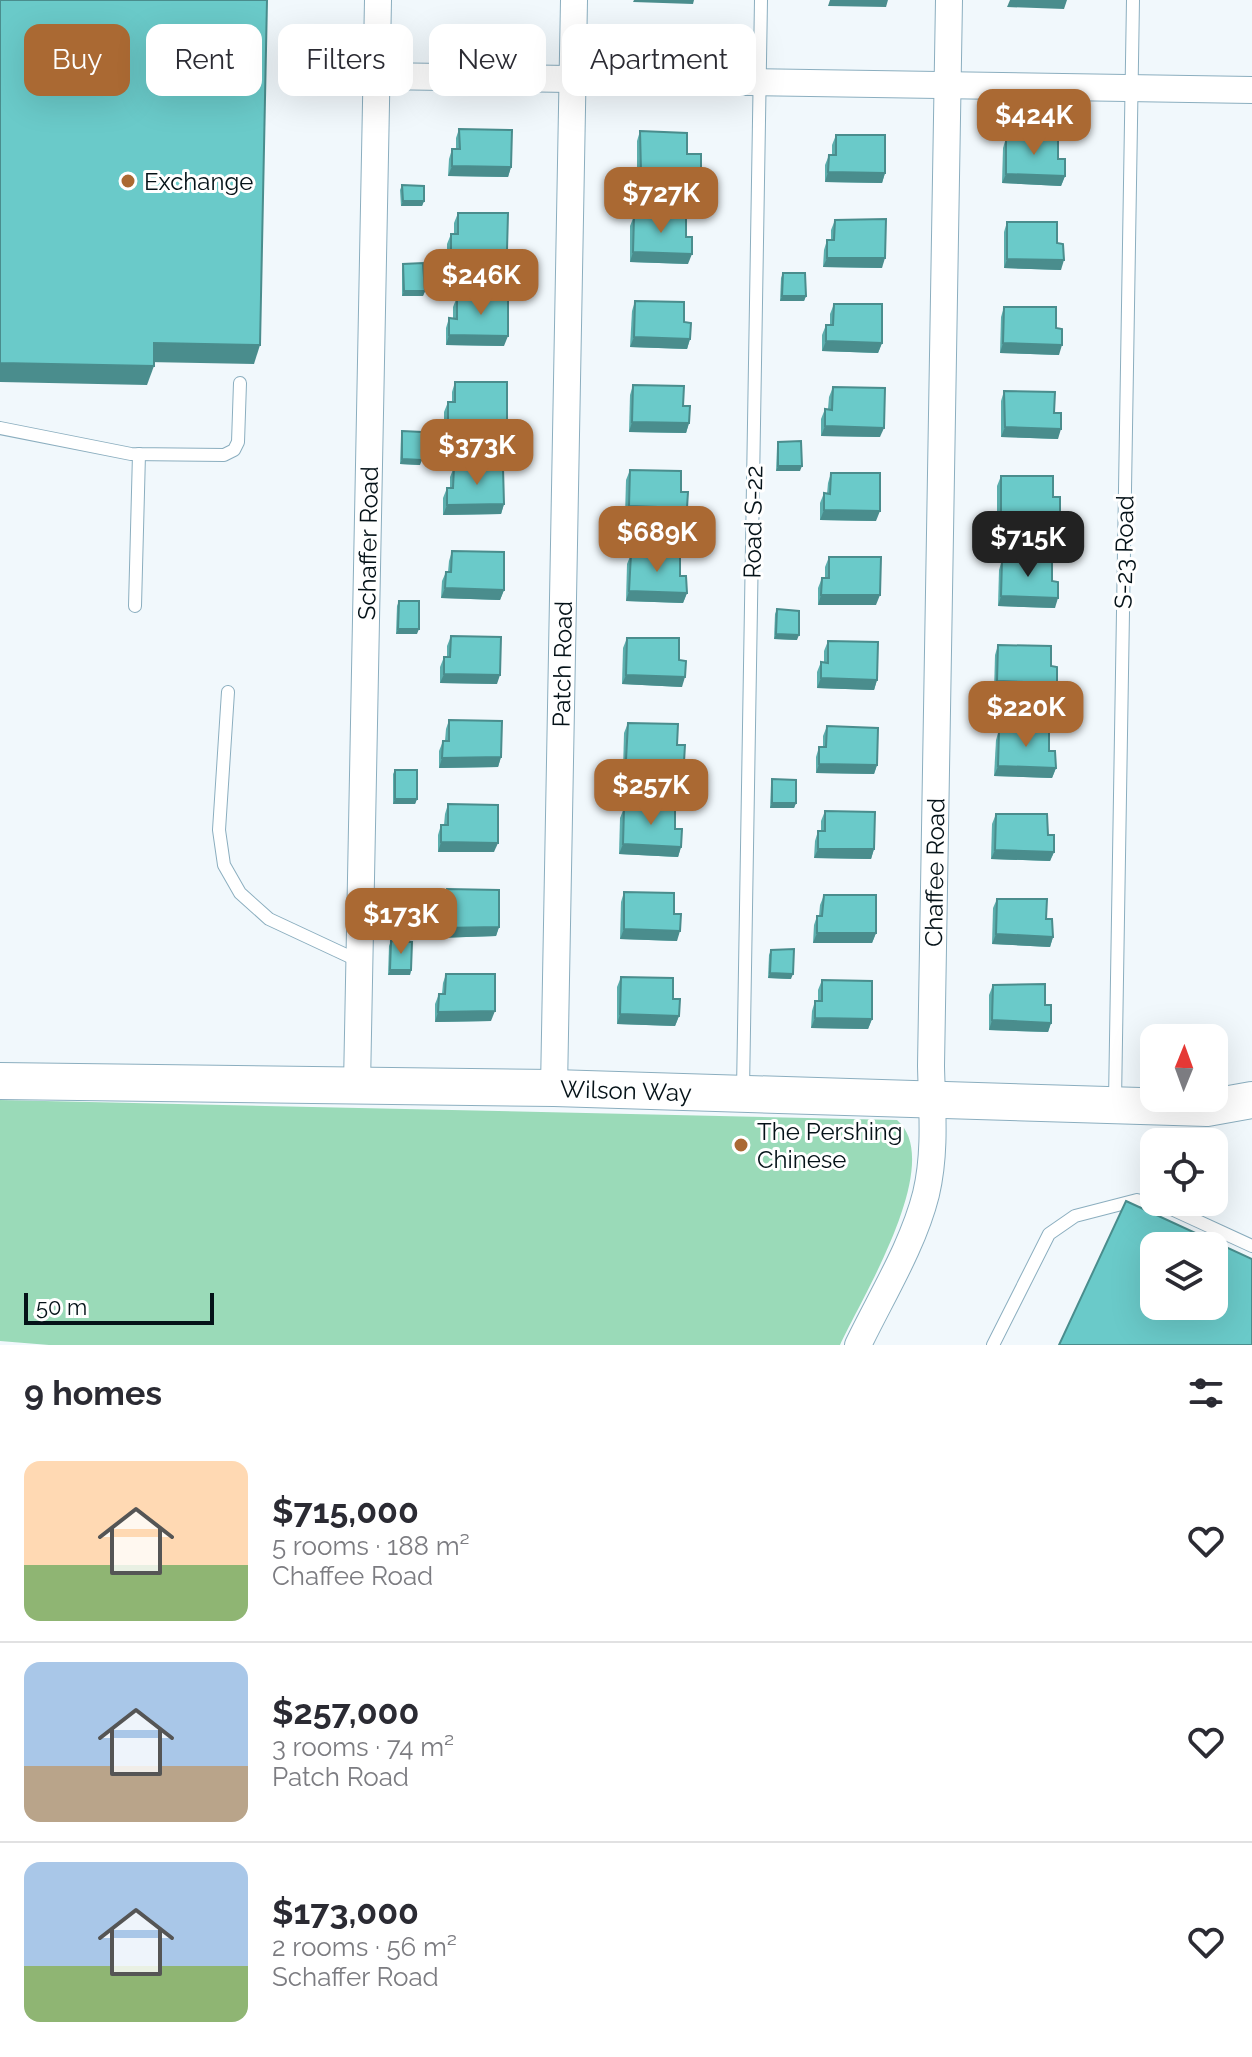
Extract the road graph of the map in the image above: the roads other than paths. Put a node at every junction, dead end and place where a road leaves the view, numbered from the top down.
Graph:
1 (378, 0) edge
2 (574, 0) edge
3 (761, 0) edge
4 (949, 0) edge
5 (1133, 0) edge
6 (378, 24) edge
7 (573, 24) edge
8 (413, 76) edge
9 (562, 78) edge
10 (756, 83) edge
11 (759, 83) junction
12 (946, 83) junction
13 (1131, 88) junction
14 (1252, 90) edge
15 (378, 96) edge
16 (572, 96) edge
17 (240, 383) dead end
18 (0, 428) edge
19 (139, 454) junction
20 (135, 606) dead end
21 (228, 692) dead end
22 (360, 961) junction
23 (0, 1081) edge
24 (357, 1085) junction
25 (554, 1088) junction
26 (743, 1093) junction
27 (932, 1099) junction
28 (1252, 1100) edge
29 (1115, 1104) junction
30 (1252, 1246) edge
31 (858, 1345) edge
32 (993, 1345) edge

1 - 6 street, Schaffer Road
2 - 7 street, Patch Road
3 - 11 lane, Road S-22
4 - 12 street, Chaffee Road
5 - 13 lane, S-23 Road
8 - 9 street
10 - 11 street
11 - 12 street
11 - 26 lane, Road S-22
12 - 13 street
12 - 27 street, Chaffee Road
13 - 14 street
13 - 29 lane, S-23 Road
15 - 22 street, Schaffer Road
16 - 25 street, Patch Road
17 - 19 lane
18 - 19 lane
19 - 20 lane
21 - 22 lane
22 - 24 street, Schaffer Road
23 - 24 street, Wilson Way
24 - 25 street, Wilson Way
25 - 26 street, Wilson Way
26 - 27 street, Wilson Way
27 - 29 street, Wilson Way
27 - 31 street, Chaffee Road
28 - 29 street, Wilson Way
30 - 32 lane

